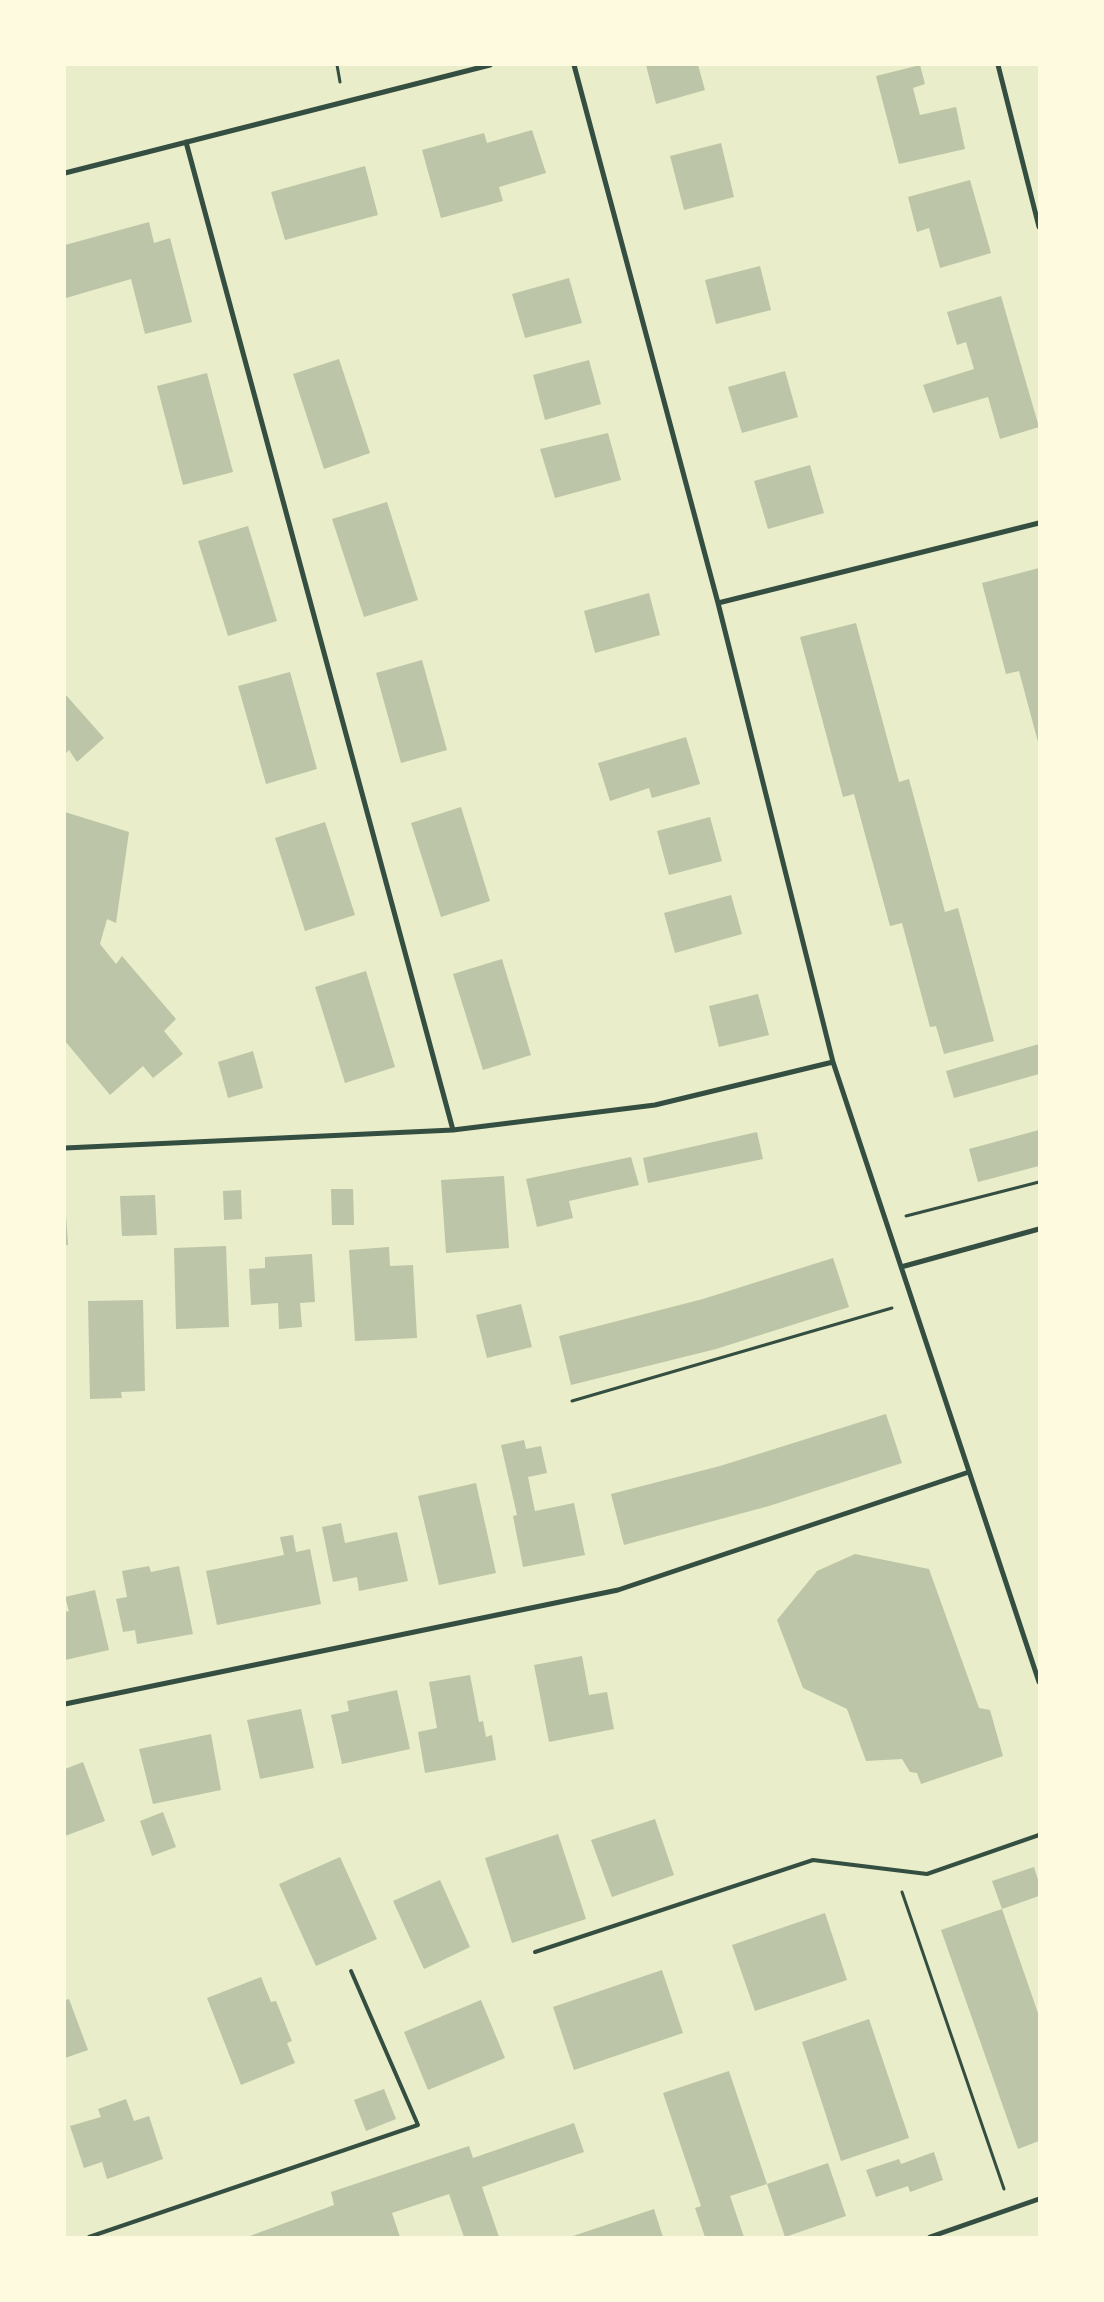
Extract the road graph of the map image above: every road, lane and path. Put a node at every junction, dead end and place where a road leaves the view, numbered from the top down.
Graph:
1 (490, 65) edge
2 (574, 65) edge
3 (998, 65) edge
4 (186, 142) junction
5 (65, 172) edge
6 (1039, 227) edge
7 (1039, 523) edge
8 (718, 603) junction
9 (833, 1062) junction
10 (453, 1130) junction
11 (65, 1148) edge
12 (1039, 1182) edge
13 (886, 1221) junction
14 (1039, 1229) edge
15 (900, 1267) junction
16 (912, 1302) junction
17 (572, 1401) dead end
18 (969, 1472) junction
19 (1039, 1682) edge
20 (65, 1704) edge
21 (1039, 1835) edge
22 (895, 1870) junction
23 (535, 1952) dead end
24 (351, 1971) dead end
25 (1039, 2199) edge
26 (1010, 2209) junction
27 (89, 2237) edge
28 (930, 2237) edge

1 - 4 street
2 - 8 street
3 - 6 street
4 - 5 street
4 - 10 street
7 - 8 street
8 - 9 street
9 - 10 street
9 - 13 street
10 - 11 street
12 - 13 path
13 - 15 street
14 - 15 street
15 - 16 street
16 - 17 path
16 - 18 street
18 - 19 street
18 - 20 street
21 - 22 lane
22 - 23 lane
22 - 26 path
24 - 27 lane
25 - 26 street
26 - 28 street

